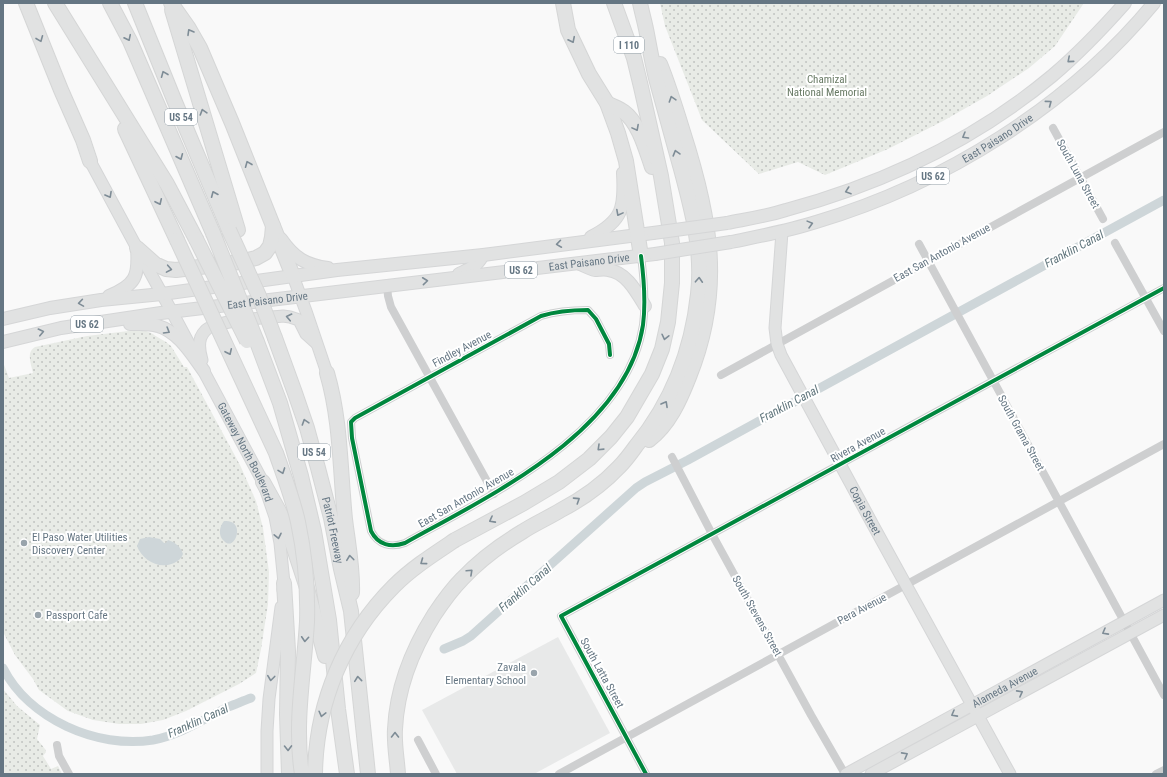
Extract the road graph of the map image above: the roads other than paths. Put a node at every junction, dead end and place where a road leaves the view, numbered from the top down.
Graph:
1 (26, 3) edge
2 (55, 3) edge
3 (110, 3) edge
4 (135, 3) edge
5 (171, 3) edge
6 (562, 3) edge
7 (614, 3) edge
8 (621, 3) edge
9 (640, 3) edge
10 (1125, 3) edge
11 (1154, 3) edge
12 (622, 26) junction
13 (94, 66) junction
14 (607, 103) junction
15 (1053, 128) dead end
16 (1164, 132) edge
17 (622, 148) junction
18 (90, 160) joint
19 (1080, 178) junction
20 (819, 200) junction
21 (665, 205) junction
22 (1103, 219) dead end
23 (273, 226) junction
24 (234, 230) junction
25 (782, 232) junction
26 (637, 234) junction
27 (584, 241) junction
28 (1115, 243) dead end
29 (919, 244) dead end
30 (137, 248) junction
31 (483, 255) junction
32 (641, 256) junction
33 (928, 261) junction
34 (577, 263) junction
35 (337, 270) junction
36 (293, 276) junction
37 (445, 279) junction
38 (387, 285) junction
39 (1164, 288) edge
40 (162, 294) junction
41 (300, 296) junction
42 (1147, 298) junction
43 (101, 300) junction
44 (645, 306) junction
45 (172, 312) junction
46 (3, 319) edge
47 (101, 321) junction
48 (1164, 330) edge
49 (6, 341) edge
50 (252, 342) junction
51 (316, 343) junction
52 (777, 344) junction
53 (610, 355) dead end
54 (204, 371) junction
55 (327, 373) joint
56 (721, 375) dead end
57 (430, 376) junction
58 (993, 382) junction
59 (1164, 444) edge
60 (672, 457) dead end
61 (840, 465) junction
62 (262, 482) junction
63 (494, 494) junction
64 (1058, 502) junction
65 (712, 534) junction
66 (390, 546) joint
67 (284, 583) junction
68 (906, 585) junction
69 (1164, 600) edge
70 (351, 611) junction
71 (1164, 615) edge
72 (560, 616) joint
73 (1124, 622) junction
74 (1130, 634) junction
75 (778, 655) junction
76 (1164, 695) edge
77 (972, 705) junction
78 (338, 709) junction
79 (978, 716) junction
80 (627, 737) junction
81 (418, 740) dead end
82 (57, 745) dead end
83 (1164, 770) edge
84 (69, 774) edge
85 (267, 774) edge
86 (289, 774) edge
87 (302, 774) edge
88 (315, 774) edge
89 (347, 774) edge
90 (368, 774) edge
91 (398, 774) edge
92 (436, 774) edge
93 (559, 774) edge
94 (646, 774) edge
95 (846, 774) edge
96 (871, 774) edge
97 (1010, 774) edge
98 (1156, 774) edge

1 -> 18 highway
2 - 13 highway
3 -> 50 highway, bridge
24 -> 4 highway, US 54
23 -> 5 highway
24 -> 5 highway
6 -> 14 highway
7 - 12 highway, I 110
8 - 12 highway
91 -> 9 highway
10 -> 20 main road, East Paisano Drive / US 62
25 -> 11 main road, East Paisano Drive / US 62
12 - 21 highway, I 110
13 - 50 highway, bridge
13 -> 87 highway, bridge
14 - 17 highway
14 -> 21 highway
15 - 19 street, South Luna Street
16 - 19 street, East San Antonio Avenue
17 - 26 highway
17 -> 27 main road
18 -> 30 main road, Gateway North Boulevard
19 - 22 street, South Luna Street
19 - 33 street, East San Antonio Avenue
20 - 25 main road
20 - 26 main road, East Paisano Drive / US 62, bridge
21 -> 88 highway, bridge
30 -> 23 highway
23 - 35 main road
23 - 36 highway
70 -> 24 highway, Patriot Freeway / US 54, bridge
25 - 32 main road, East Paisano Drive / US 62, bridge
25 - 52 main road, Copia Street
26 - 27 main road, East Paisano Drive / US 62
26 - 32 highway
27 -> 31 main road, East Paisano Drive / US 62
28 - 42 street
29 - 33 street, South Grama Street
30 - 40 main road, Gateway North Boulevard
30 - 43 main road
31 - 35 main road, East Paisano Drive / US 62
31 - 37 main road
32 - 34 main road, East Paisano Drive / US 62
32 - 44 street, East San Antonio Avenue
33 - 52 street, East San Antonio Avenue
33 - 58 street, South Grama Street
34 - 37 main road, East Paisano Drive / US 62
34 - 44 main road
35 - 36 main road, East Paisano Drive / US 62
36 - 40 main road, East Paisano Drive / US 62
36 - 41 main road
38 -> 37 main road, East Paisano Drive / US 62
38 - 41 main road, East Paisano Drive / US 62
38 - 57 street
39 - 42 street, Rivera Avenue
40 - 43 main road, East Paisano Drive / US 62
40 - 45 main road, Gateway North Boulevard
41 - 45 main road, East Paisano Drive / US 62
41 - 51 main road
42 - 48 street
42 - 58 street, Rivera Avenue
43 -> 46 main road, East Paisano Drive / US 62
44 - 63 street, East San Antonio Avenue
45 - 47 main road, East Paisano Drive / US 62
45 - 54 main road, Gateway North Boulevard
46 - 49 main road
49 -> 47 main road, East Paisano Drive / US 62
47 -> 54 main road
50 - 78 highway, Patriot Freeway / US 54
51 -> 54 main road
51 - 55 main road
52 - 56 street, East San Antonio Avenue
52 - 61 main road, Copia Street
53 - 57 street, Findley Avenue
54 - 62 main road, Gateway North Boulevard
70 -> 55 highway
57 - 63 street
57 - 66 street, Findley Avenue
58 - 61 street, Rivera Avenue
58 - 64 street, South Grama Street
59 - 64 street, Pera Avenue
60 - 65 street, South Stevens Street
61 - 65 street, Rivera Avenue
61 - 68 main road, Copia Street
62 -> 67 main road, Gateway North Boulevard
62 - 78 highway
63 - 66 street, East San Antonio Avenue
64 - 68 street, Pera Avenue
64 - 73 street, South Grama Street
65 - 72 street, Rivera Avenue
65 - 75 street, South Stevens Street
67 -> 85 main road, Gateway North Boulevard
67 -> 86 highway
68 - 75 street, Pera Avenue
68 - 77 main road, Copia Street
69 - 73 main road, Alameda Avenue
90 -> 70 highway, Patriot Freeway / US 54
71 - 74 main road, Alameda Avenue
72 - 80 street, South Latta Street
73 - 74 street, South Grama Street
73 -> 77 main road, Alameda Avenue
74 - 76 street, South Grama Street
79 -> 74 main road, Alameda Avenue
75 - 80 street, Pera Avenue
75 - 95 street, South Stevens Street
77 - 79 main road, Copia Street
77 -> 95 main road, Alameda Avenue
78 - 89 highway, Patriot Freeway / US 54
96 -> 79 main road, Alameda Avenue
79 - 97 main road, Copia Street
80 - 93 street, Pera Avenue
80 - 94 street, South Latta Street
81 - 92 street
82 - 84 street
83 - 98 street

